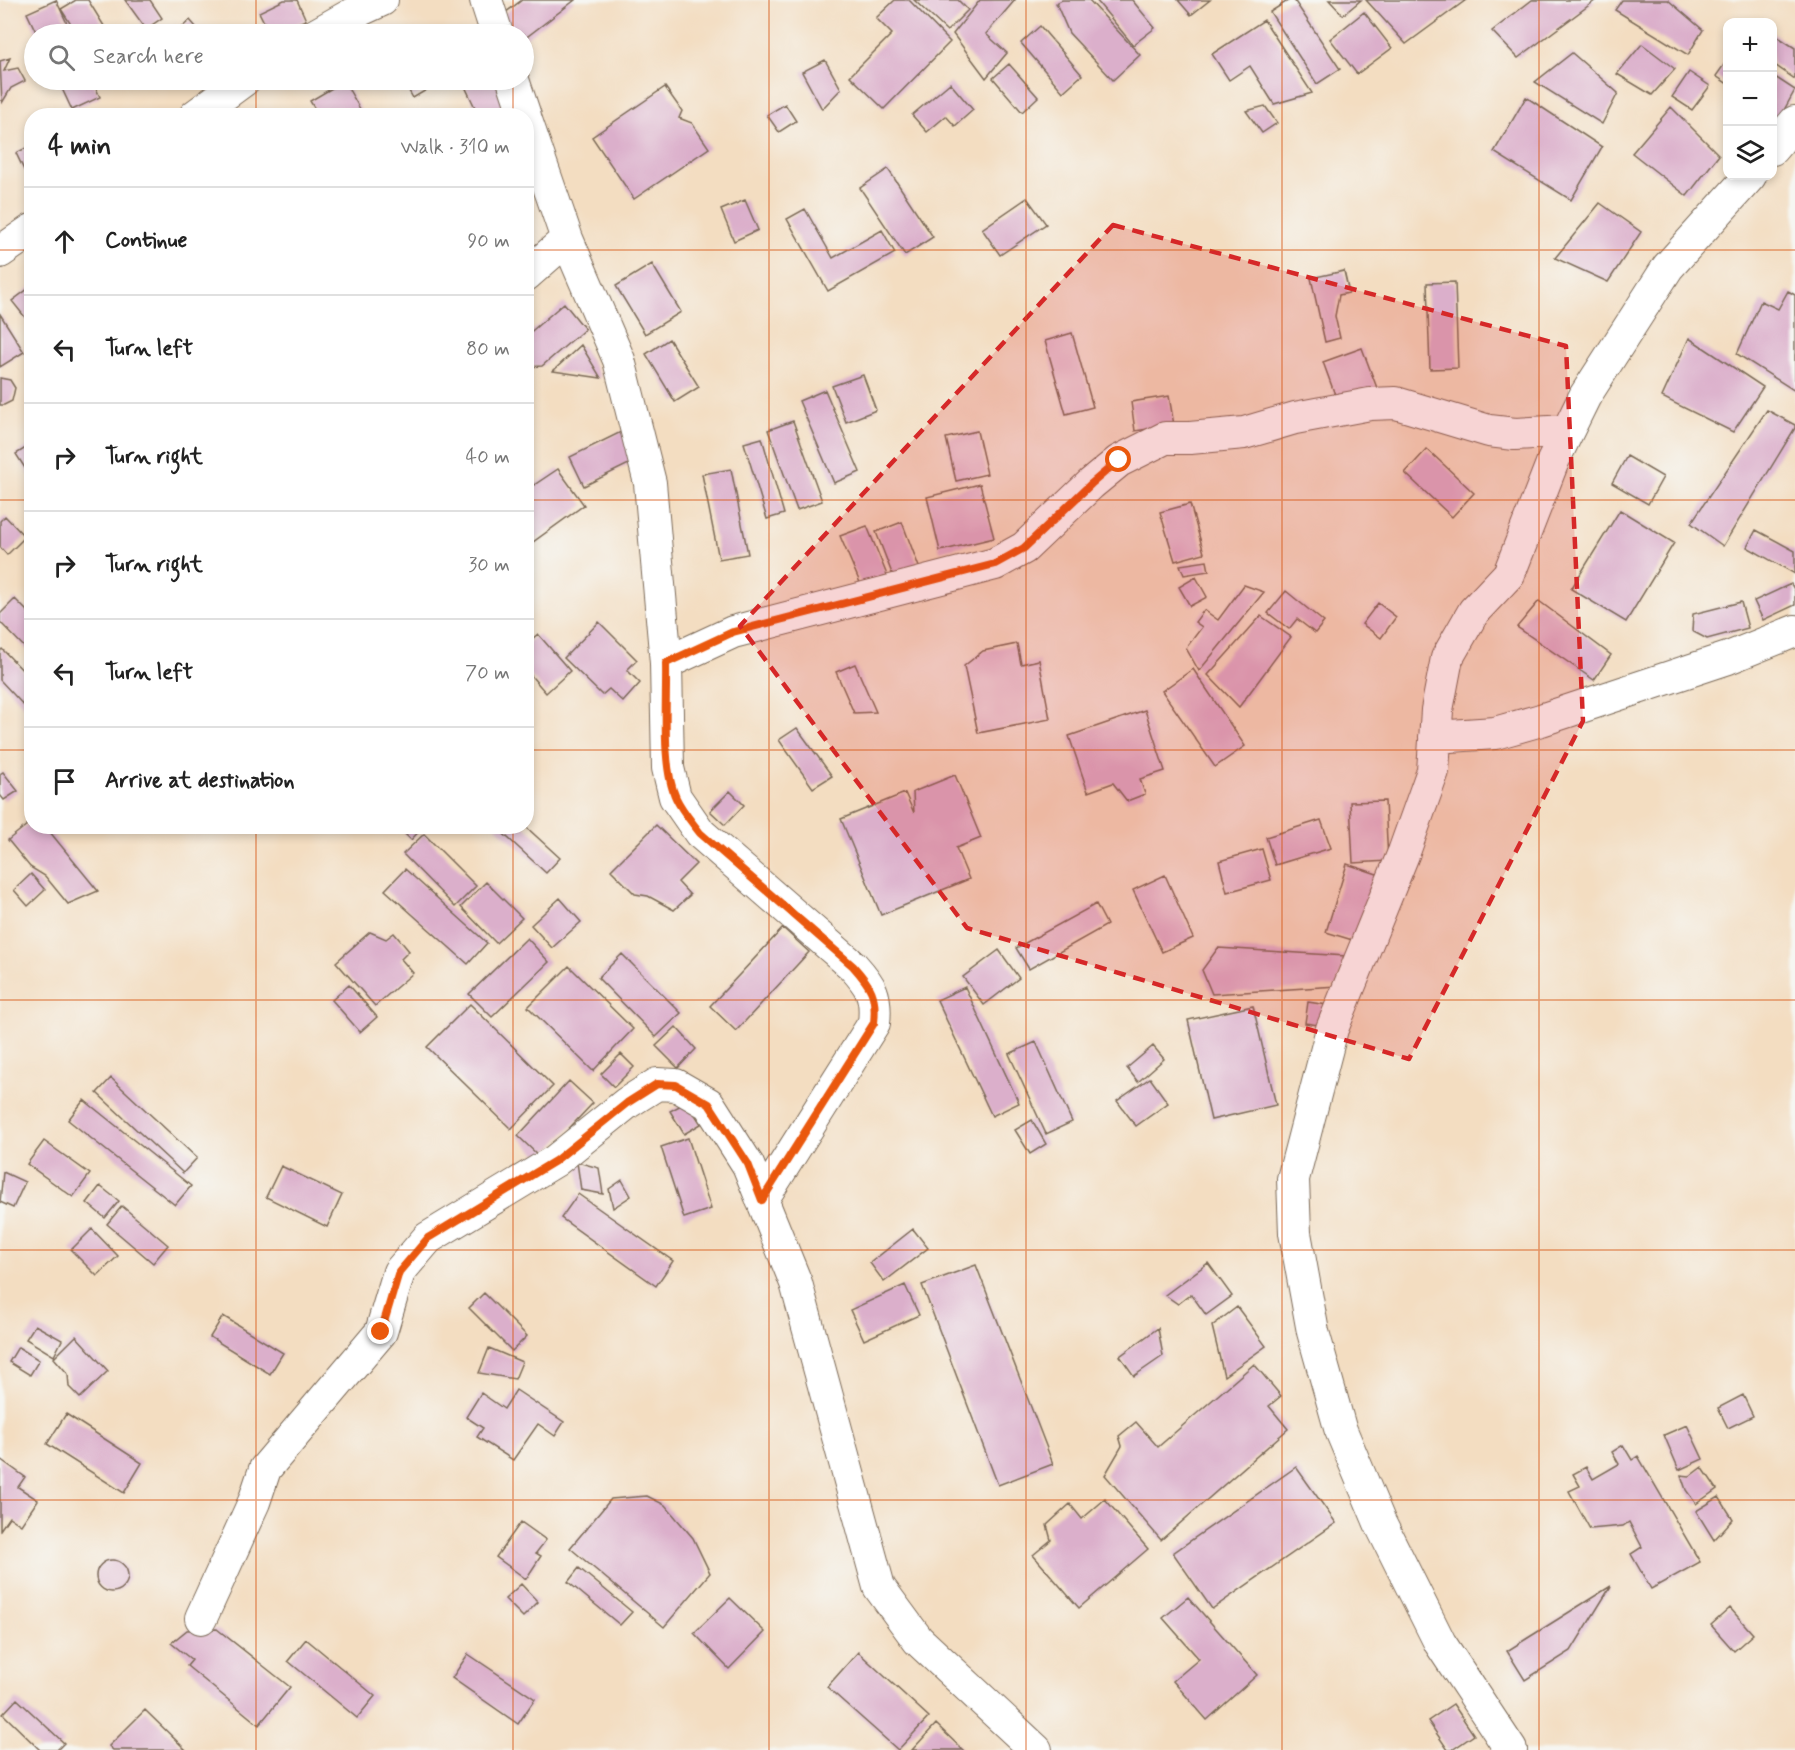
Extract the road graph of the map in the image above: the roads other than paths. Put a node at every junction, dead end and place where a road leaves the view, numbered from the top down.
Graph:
1 (382, 0) edge
2 (486, 0) edge
3 (335, 24) edge
4 (494, 24) edge
5 (230, 90) edge
6 (516, 90) edge
7 (206, 108) edge
8 (522, 108) edge
9 (1795, 122) edge
10 (534, 143) edge
11 (1777, 144) edge
12 (1746, 180) edge
13 (24, 236) edge
14 (567, 239) junction
15 (0, 252) edge
16 (534, 267) edge
17 (1567, 431) junction
18 (1515, 434) junction
19 (1553, 461) junction
20 (1795, 631) edge
21 (666, 663) junction
22 (1436, 737) junction
23 (762, 1200) junction
24 (201, 1618) dead end
25 (1036, 1750) edge
26 (1511, 1750) edge

1 - 3 street
2 - 4 street
5 - 7 street
6 - 8 street
9 - 11 street
10 - 14 street
12 - 17 street
13 - 15 street
14 - 16 street
14 - 21 street
17 - 18 street
17 - 19 street
18 - 19 street
18 - 21 street
19 - 22 street
20 - 22 street
21 - 23 street
22 - 26 street
23 - 24 street
23 - 25 street

